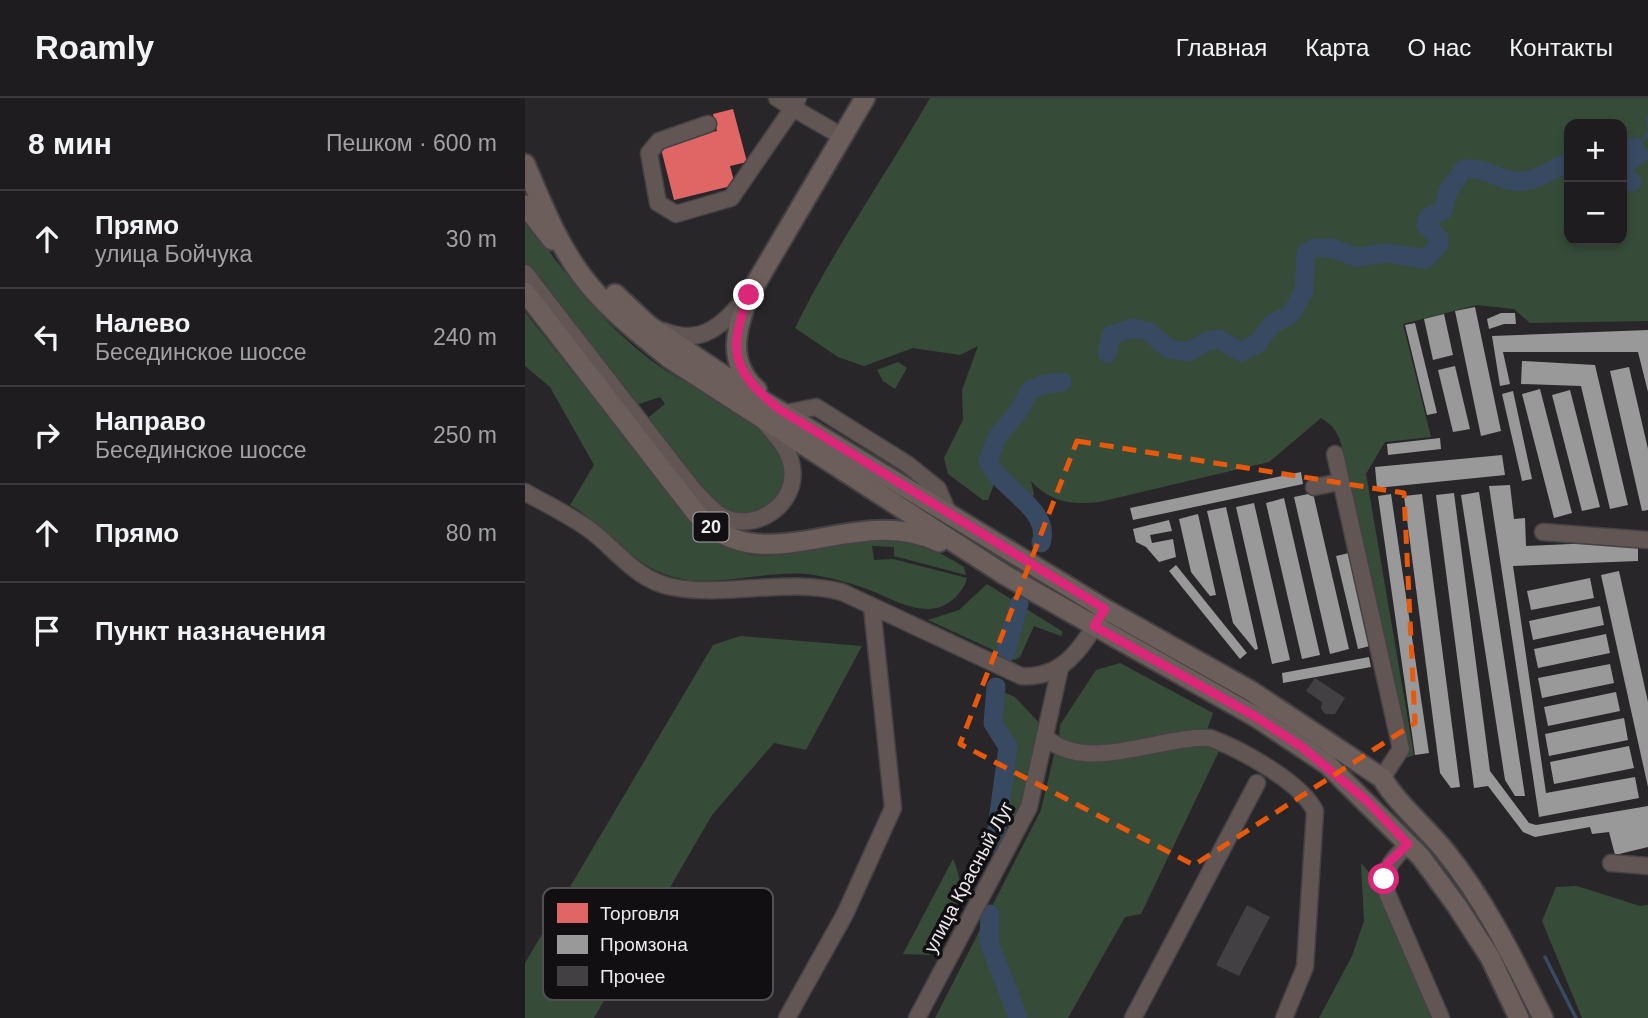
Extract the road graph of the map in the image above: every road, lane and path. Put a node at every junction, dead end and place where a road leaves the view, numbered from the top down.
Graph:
1 (777, 98) edge
2 (865, 98) edge
3 (796, 103) edge
4 (708, 124) dead end
5 (843, 137) junction
6 (525, 164) edge
7 (525, 205) edge
8 (546, 209) junction
9 (525, 273) edge
10 (581, 275) junction
11 (525, 292) edge
12 (749, 295) junction
13 (648, 325) junction
14 (753, 411) junction
15 (783, 411) junction
16 (1335, 454) dead end
17 (1340, 482) junction
18 (1314, 487) dead end
19 (525, 492) edge
20 (1543, 532) dead end
21 (1648, 540) edge
22 (997, 570) junction
23 (872, 607) junction
24 (1105, 609) junction
25 (1094, 626) junction
26 (1060, 668) junction
27 (1045, 737) junction
28 (1382, 778) junction
29 (1257, 783) dead end
30 (1408, 844) junction
31 (1611, 863) dead end
32 (1648, 866) edge
33 (787, 1018) edge
34 (917, 1018) edge
35 (1133, 1018) edge
36 (1284, 1018) edge
37 (1441, 1018) edge
38 (1519, 1018) edge
39 (1543, 1018) edge

1 - 3 street
2 - 5 main road
3 - 4 street
3 - 5 street
5 - 12 main road
6 - 8 main road
7 - 10 main road
8 - 10 main road
8 - 13 main road
9 - 14 street
10 - 14 main road
11 - 22 main road, 20
12 - 13 street
12 - 15 main road
13 - 15 main road
14 - 22 main road
15 - 24 main road
16 - 17 street
17 - 18 street
17 - 28 street
19 - 23 street
20 - 21 street
22 - 25 main road
23 - 26 street
23 - 33 street
24 - 25 street
24 - 28 main road
25 - 26 street
25 - 30 main road
26 - 27 street, улица Красный Луг
27 - 34 street, улица Красный Луг
27 - 36 street
28 - 39 main road
29 - 35 street
30 - 37 street
30 - 38 main road
31 - 32 street

